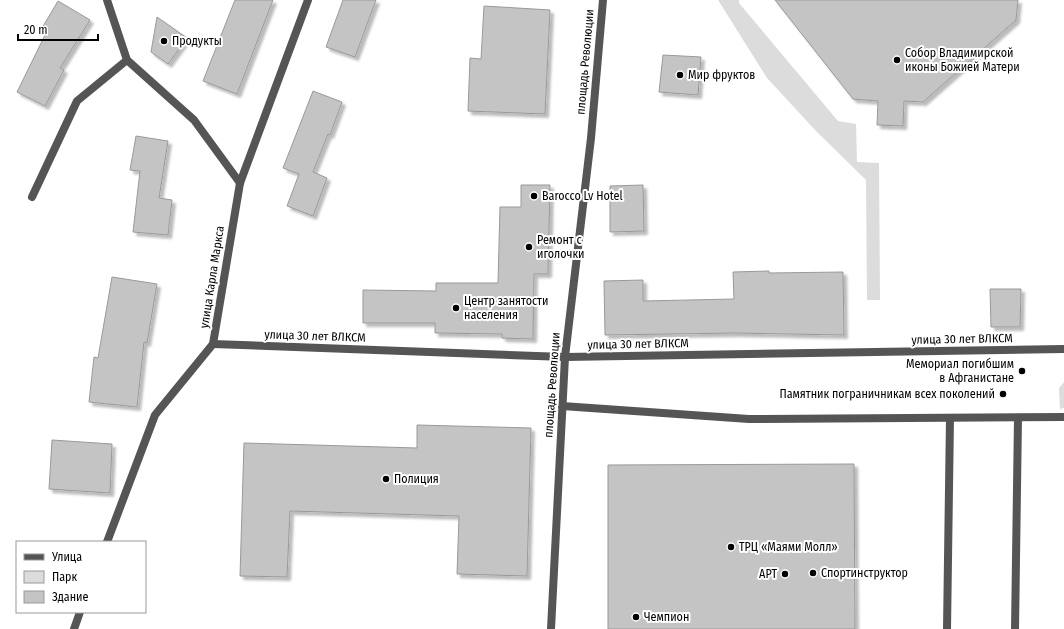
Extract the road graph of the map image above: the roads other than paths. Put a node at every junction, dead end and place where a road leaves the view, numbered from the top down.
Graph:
1 (107, 0) edge
2 (308, 0) edge
3 (603, 0) edge
4 (126, 60) junction
5 (240, 183) junction
6 (32, 197) dead end
7 (213, 344) junction
8 (1064, 349) edge
9 (565, 357) junction
10 (562, 406) junction
11 (950, 418) junction
12 (1018, 418) junction
13 (1064, 418) edge
14 (107, 541) edge
15 (80, 613) edge
16 (74, 629) edge
17 (551, 629) edge
18 (947, 629) edge
19 (1015, 629) edge

1 - 4 street
2 - 5 street, улица Карла Маркса
3 - 9 street, площадь Революции
4 - 5 street
4 - 6 street
5 - 7 street, улица Карла Маркса
7 - 9 street, улица 30 лет ВЛКСМ
7 - 14 street, улица Карла Маркса
8 - 9 street, улица 30 лет ВЛКСМ
9 - 10 street, площадь Революции
10 - 11 street
10 - 17 street, площадь Революции
11 - 12 street
11 - 18 street
12 - 13 street
12 - 19 street
15 - 16 street

